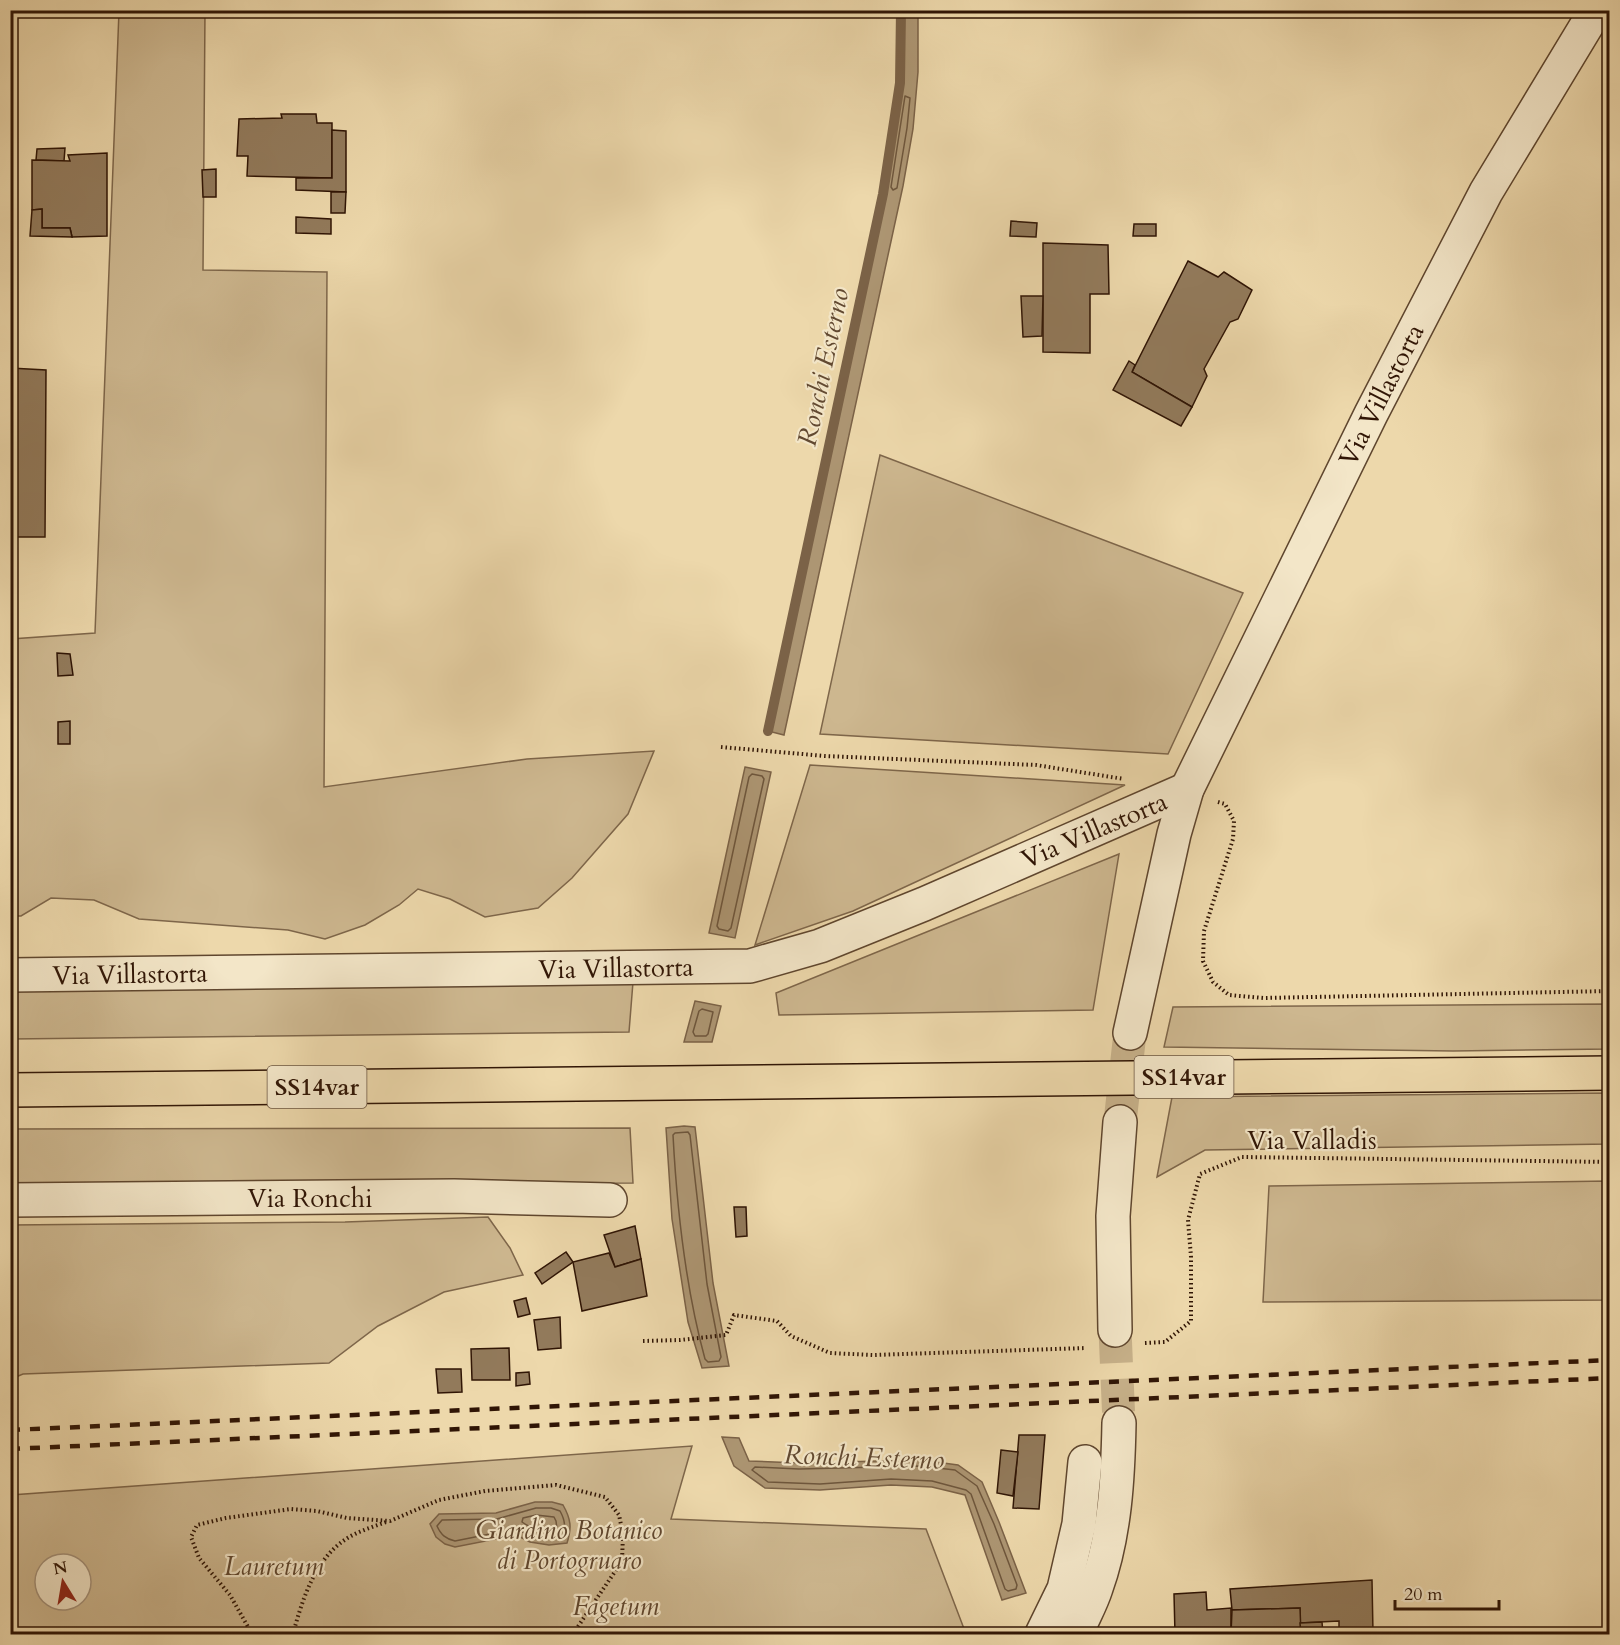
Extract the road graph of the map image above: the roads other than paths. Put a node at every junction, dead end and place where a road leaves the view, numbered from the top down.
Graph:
1 (1596, 10) edge
2 (1187, 789) junction
3 (10, 975) edge
4 (1130, 1033) tunnel mouth
5 (1610, 1073) edge
6 (10, 1090) edge
7 (1120, 1122) tunnel mouth
8 (10, 1200) edge
9 (610, 1200) dead end
10 (1118, 1340) tunnel mouth
11 (1119, 1423) tunnel mouth
12 (1085, 1462) dead end
13 (1042, 1635) edge
14 (1076, 1635) edge

1 - 2 street, Via Villastorta
2 - 3 street, Via Villastorta
2 - 4 street, Via Villastorta
5 - 6 highway, SS14var
7 - 10 street
8 - 9 street, Via Ronchi
11 - 14 street
12 - 13 street

